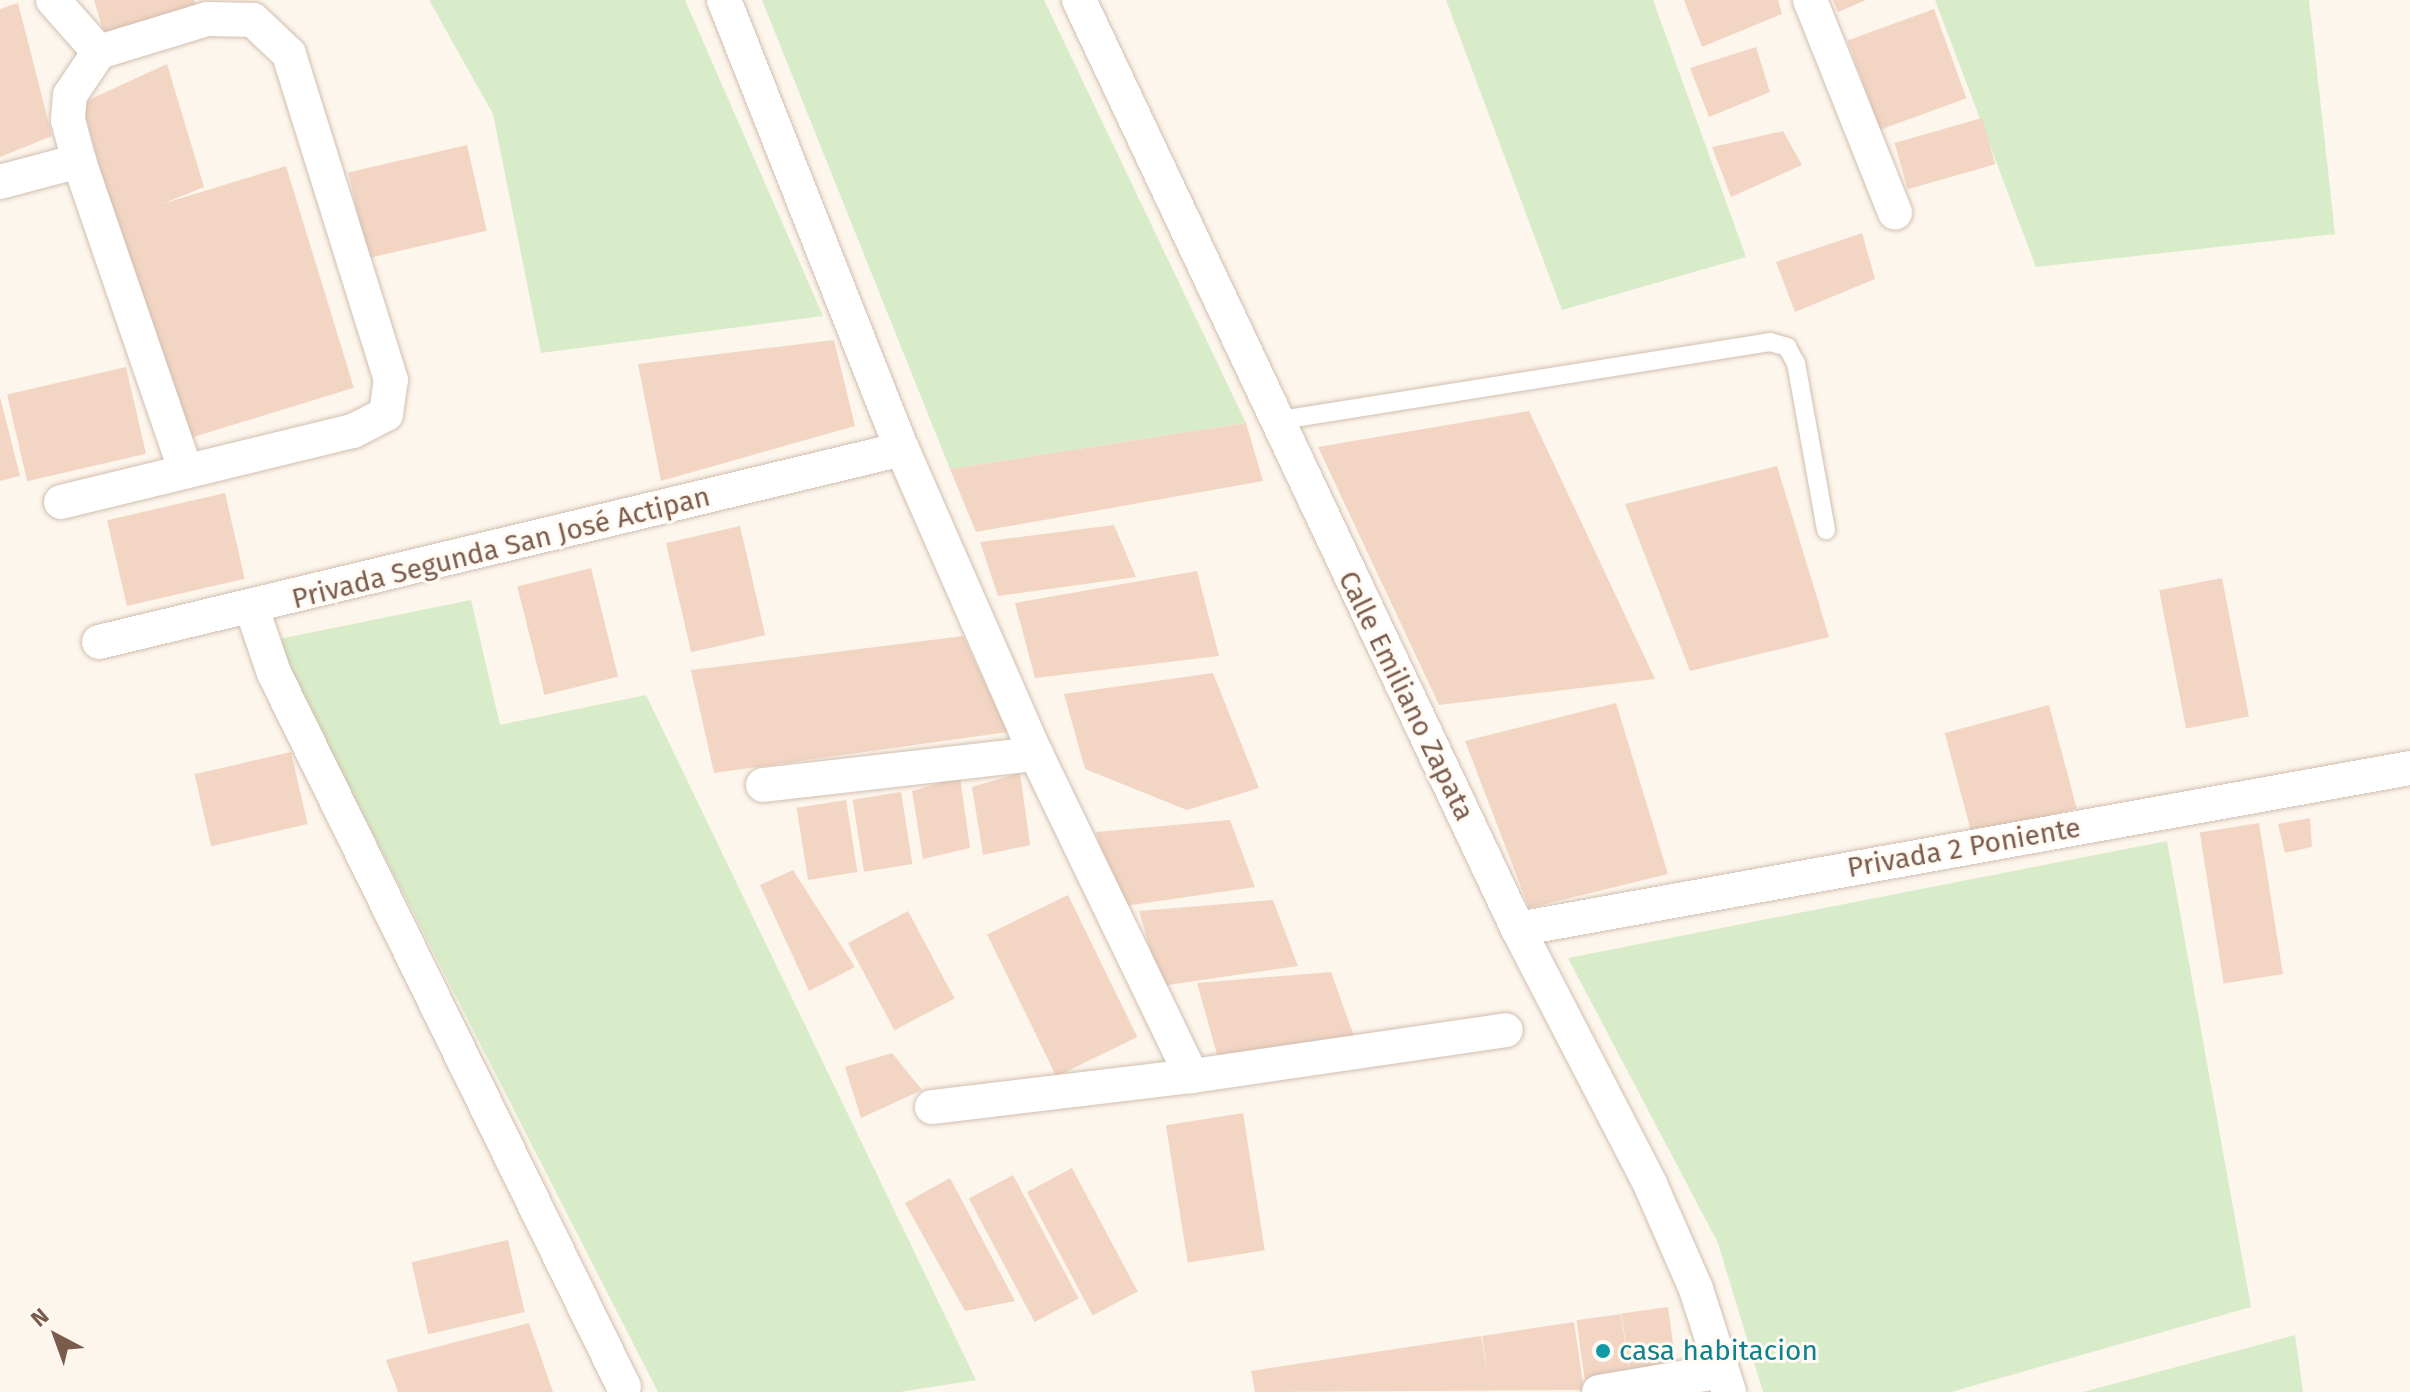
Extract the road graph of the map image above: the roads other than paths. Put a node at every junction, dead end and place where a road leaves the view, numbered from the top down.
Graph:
1 (53, 0) edge
2 (724, 0) edge
3 (1079, 0) edge
4 (1810, 0) edge
5 (99, 52) junction
6 (79, 161) junction
7 (0, 182) edge
8 (1895, 213) dead end
9 (1275, 421) junction
10 (902, 449) junction
11 (186, 471) junction
12 (61, 502) dead end
13 (1826, 530) dead end
14 (252, 609) junction
15 (99, 642) dead end
16 (1036, 754) junction
17 (2410, 768) edge
18 (763, 785) dead end
19 (1518, 929) junction
20 (1506, 1030) dead end
21 (1192, 1076) junction
22 (932, 1107) dead end
23 (1725, 1381) edge
24 (624, 1387) dead end
25 (1599, 1392) edge

1 - 5 street
2 - 10 street
3 - 9 street, Calle Emiliano Zapata
4 - 8 street
5 - 6 street
5 - 11 street
6 - 7 street
6 - 11 street
9 - 13 lane
9 - 19 street, Calle Emiliano Zapata
10 - 14 street, Privada Segunda San José Actipan
10 - 16 street
11 - 12 street
14 - 15 street, Privada Segunda San José Actipan
14 - 24 street
16 - 18 street
16 - 21 street
17 - 19 street, Privada 2 Poniente
19 - 23 street, Calle Emiliano Zapata
20 - 21 street
21 - 22 street
23 - 25 street

